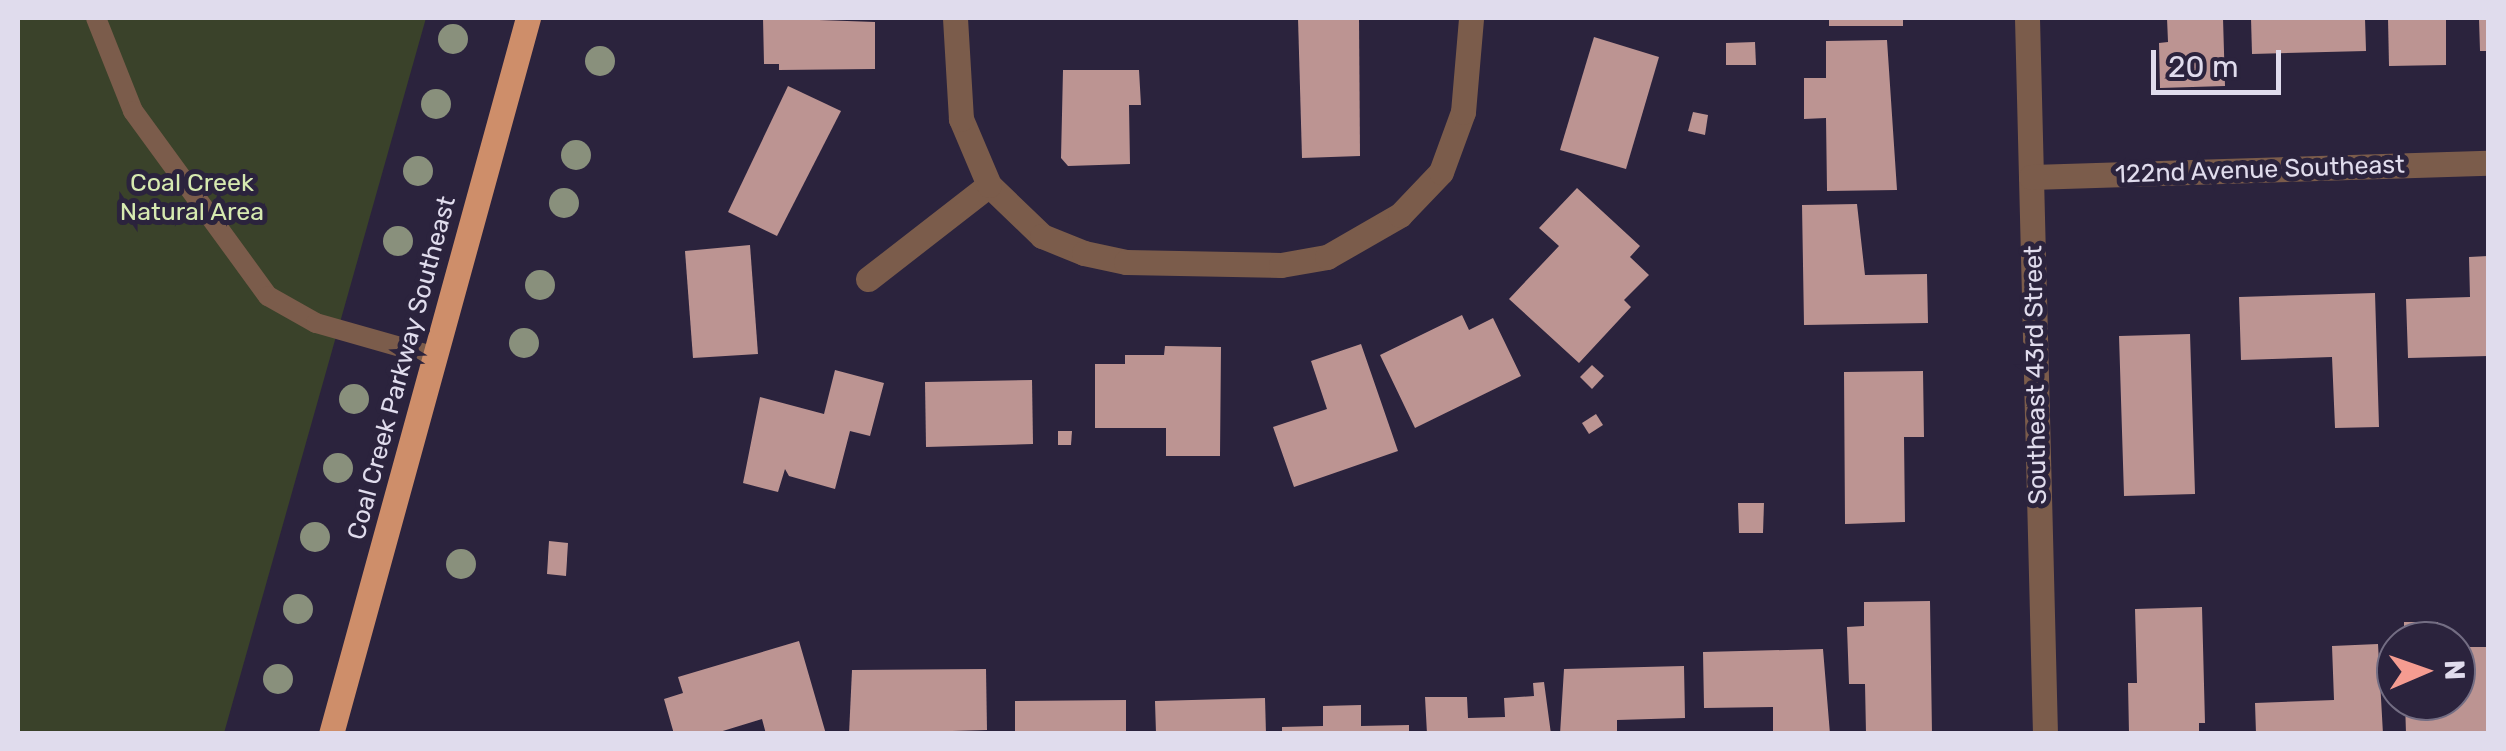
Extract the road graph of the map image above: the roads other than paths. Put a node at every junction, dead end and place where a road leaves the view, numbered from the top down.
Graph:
1 (96, 18) edge
2 (528, 18) edge
3 (955, 18) edge
4 (1471, 18) edge
5 (2027, 18) edge
6 (2488, 163) edge
7 (2031, 177) junction
8 (990, 185) junction
9 (868, 280) dead end
10 (435, 357) junction
11 (331, 734) edge
12 (2045, 734) edge

1 - 10 lane
2 - 10 main road, Coal Creek Parkway Southeast
3 - 8 street
4 - 8 street
5 - 7 street, Southeast 43rd Street
6 - 7 street, 122nd Avenue Southeast
7 - 12 street, Southeast 43rd Street
8 - 9 street
10 - 11 main road, Coal Creek Parkway Southeast

